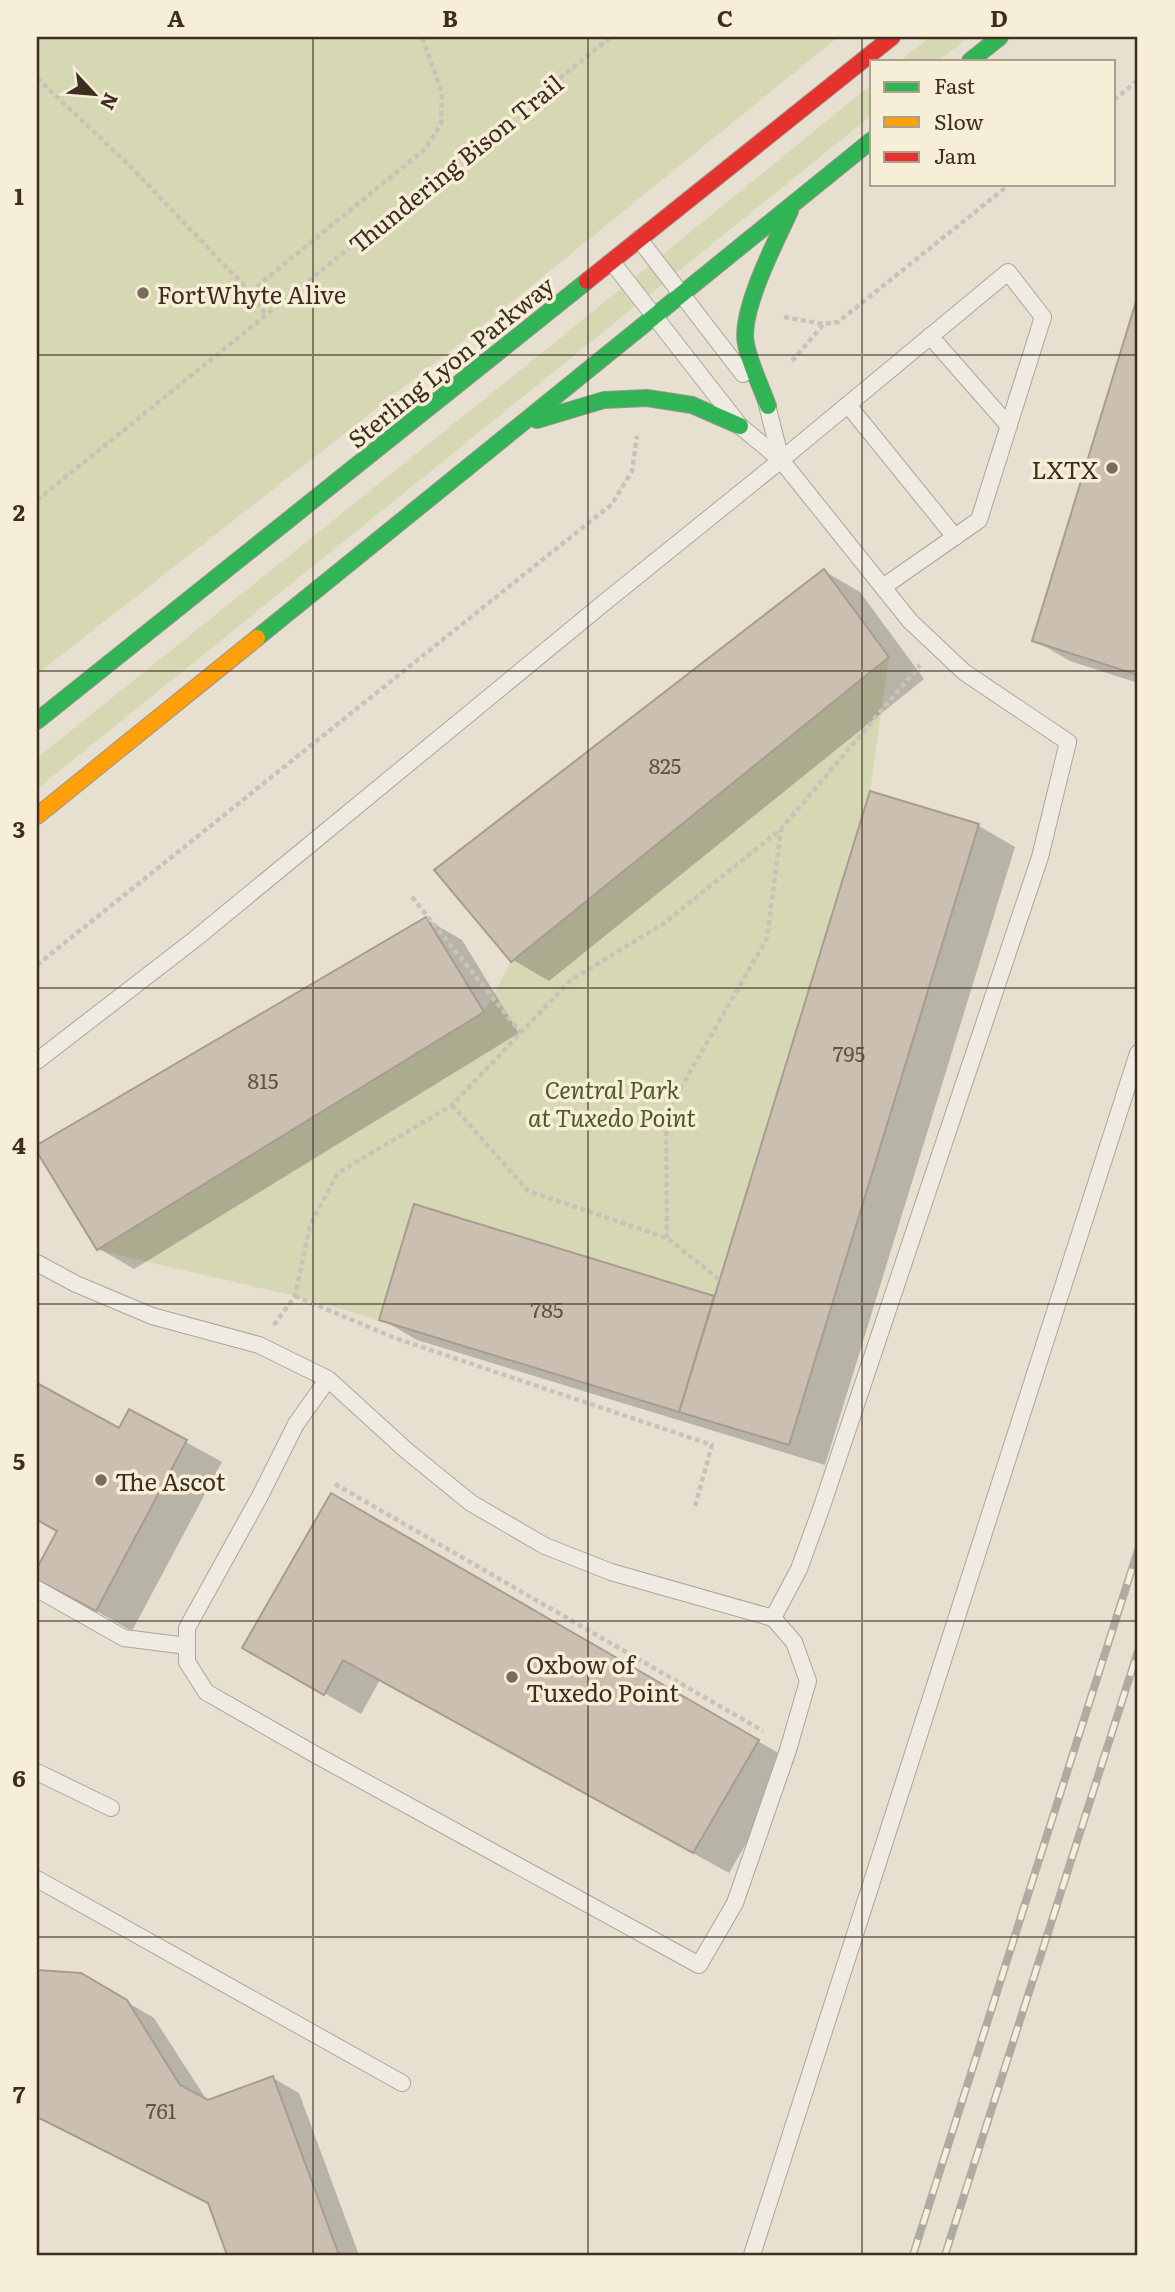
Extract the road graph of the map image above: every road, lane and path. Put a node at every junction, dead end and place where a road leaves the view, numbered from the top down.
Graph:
1 (422, 37) edge
2 (611, 37) edge
3 (892, 37) edge
4 (1000, 37) edge
5 (971, 60) edge
6 (37, 78) edge
7 (1138, 80) edge
8 (1116, 98) edge
9 (870, 142) edge
10 (1008, 186) edge
11 (794, 203) junction
12 (639, 239) junction
13 (611, 261) junction
14 (250, 292) junction
15 (682, 294) junction
16 (749, 310) junction
17 (266, 315) junction
18 (654, 316) junction
19 (930, 336) junction
20 (647, 398) junction
21 (848, 405) junction
22 (768, 406) junction
23 (518, 426) junction
24 (740, 426) junction
25 (1009, 426) junction
26 (781, 460) junction
27 (37, 500) edge
28 (955, 537) junction
29 (883, 587) junction
30 (937, 646) junction
31 (37, 721) edge
32 (37, 816) edge
33 (781, 829) junction
34 (412, 897) dead end
35 (37, 965) edge
36 (522, 1033) junction
37 (1138, 1054) edge
38 (37, 1060) edge
39 (452, 1105) junction
40 (667, 1238) junction
41 (37, 1263) edge
42 (720, 1280) dead end
43 (295, 1296) junction
44 (259, 1345) junction
45 (328, 1379) junction
46 (335, 1484) dead end
47 (694, 1510) dead end
48 (37, 1589) edge
49 (773, 1618) junction
50 (187, 1646) junction
51 (763, 1731) dead end
52 (37, 1772) edge
53 (111, 1808) dead end
54 (37, 1879) edge
55 (402, 2083) dead end
56 (752, 2255) edge

1 - 14 path
2 - 17 path, Thundering Bison Trail
3 - 12 main road, Sterling Lyon Parkway
4 - 5 main road
6 - 14 path
7 - 8 path
9 - 11 main road
10 - 16 path
11 - 15 main road
11 - 16 main road
12 - 13 main road, Sterling Lyon Parkway
12 - 15 lane
13 - 18 lane
13 - 31 main road, Sterling Lyon Parkway
14 - 17 path
15 - 18 main road
15 - 22 lane
16 - 22 main road
17 - 27 path, Thundering Bison Trail
18 - 23 main road
18 - 24 lane
19 - 21 lane
19 - 25 lane
19 - 25 lane
20 - 23 main road
20 - 24 main road
20 - 35 path
21 - 26 lane
21 - 28 lane
22 - 26 lane
23 - 32 main road
24 - 26 lane
25 - 28 lane
26 - 29 lane
26 - 38 lane
28 - 29 lane
29 - 30 lane
30 - 33 path
30 - 49 lane
33 - 36 path
33 - 40 path
34 - 36 path
36 - 39 path
37 - 56 lane
39 - 40 path
39 - 43 path
40 - 42 path
41 - 44 lane
43 - 44 path
43 - 47 path
44 - 45 lane
45 - 49 lane
45 - 50 lane
46 - 51 path
48 - 50 lane
49 - 50 lane
52 - 53 lane
54 - 55 lane

